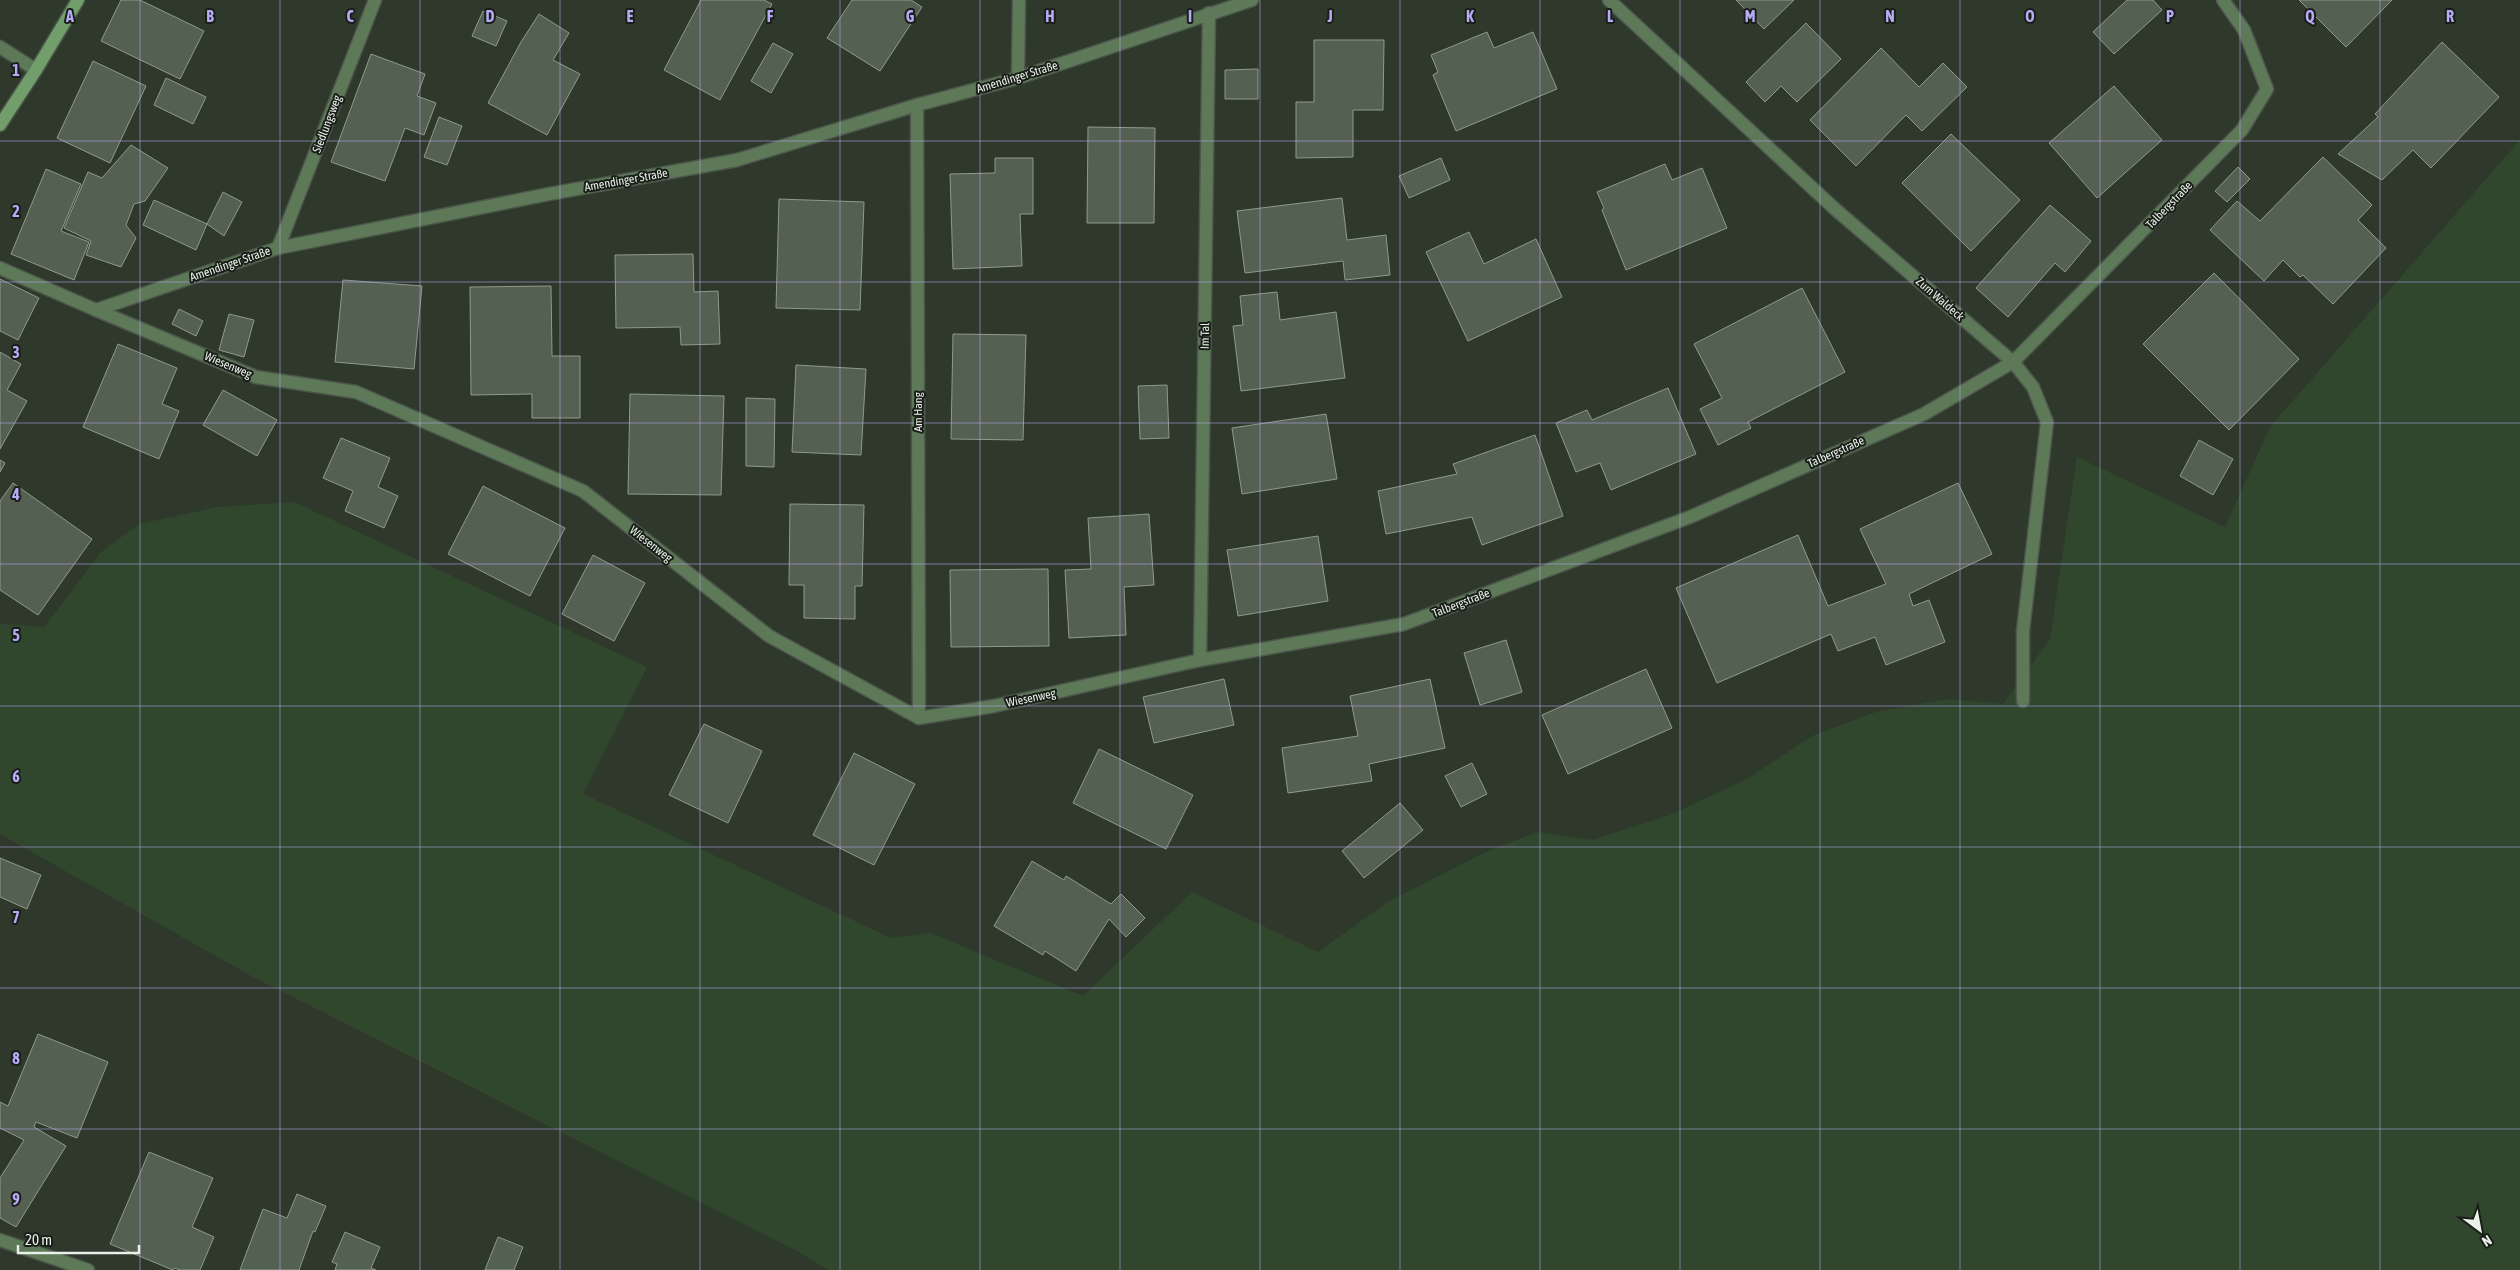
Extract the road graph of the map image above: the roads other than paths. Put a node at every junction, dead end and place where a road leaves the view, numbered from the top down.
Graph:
1 (78, 0) edge
2 (376, 0) edge
3 (1019, 0) edge
4 (1252, 0) edge
5 (1608, 0) edge
6 (2224, 0) edge
7 (1209, 13) junction
8 (0, 47) edge
9 (36, 70) junction
10 (1018, 78) junction
11 (917, 105) junction
12 (0, 124) edge
13 (278, 248) junction
14 (0, 268) edge
15 (96, 310) junction
16 (2013, 362) junction
17 (1200, 660) junction
18 (2023, 701) dead end
19 (919, 718) junction
20 (0, 1240) edge
21 (88, 1270) edge

1 - 9 street
2 - 13 street, Siedlungsweg
3 - 10 street
4 - 7 street, Amendinger Straße
5 - 16 street, Zum Waldeck
6 - 16 street, Talbergstraße
7 - 10 street, Amendinger Straße
7 - 17 street, Im Tal
8 - 9 street
9 - 12 street
10 - 11 street, Amendinger Straße
11 - 13 street, Amendinger Straße
11 - 19 street, Am Hang
13 - 15 street, Amendinger Straße
14 - 15 street
15 - 19 street, Wiesenweg
16 - 17 street, Talbergstraße
16 - 18 street, Zum Waldeck
17 - 19 street, Wiesenweg
20 - 21 street

